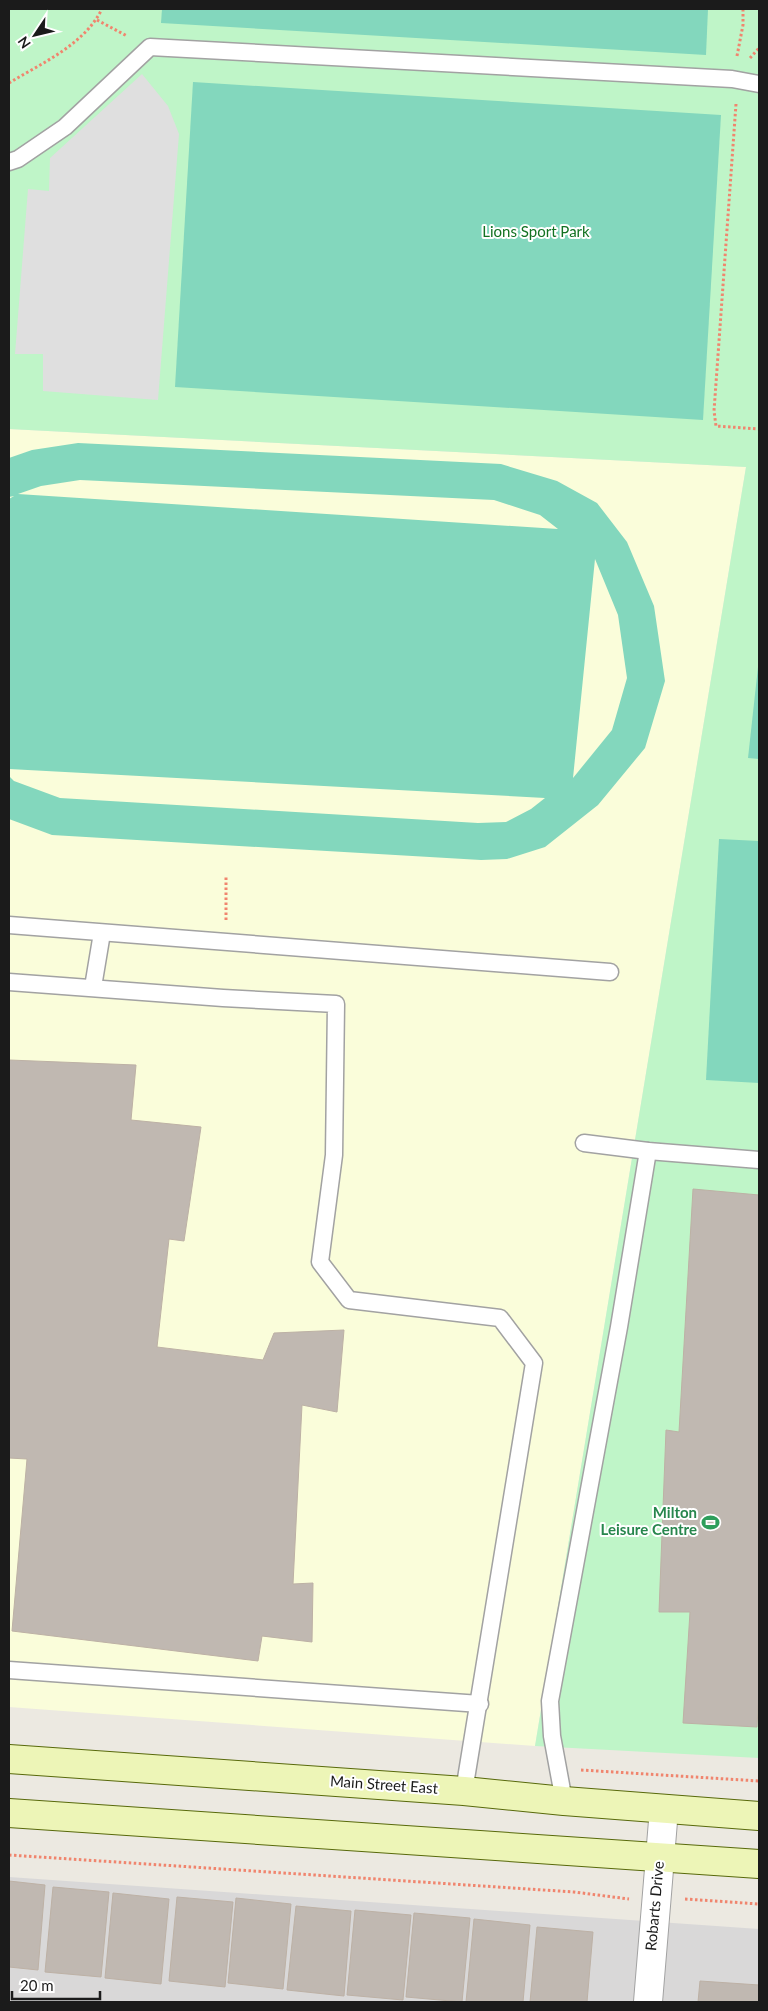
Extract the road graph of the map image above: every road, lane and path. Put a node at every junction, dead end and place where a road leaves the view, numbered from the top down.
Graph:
1 (102, 9) edge
2 (744, 9) edge
3 (96, 20) junction
4 (150, 47) junction
5 (732, 79) junction
6 (9, 83) edge
7 (759, 84) edge
8 (9, 162) edge
9 (759, 429) edge
10 (9, 925) edge
11 (102, 933) junction
12 (610, 972) dead end
13 (9, 982) edge
14 (93, 987) junction
15 (584, 1143) dead end
16 (648, 1151) junction
17 (759, 1160) edge
18 (9, 1670) edge
19 (480, 1704) junction
20 (9, 1759) edge
21 (464, 1791) junction
22 (564, 1802) junction
23 (664, 1809) junction
24 (9, 1813) edge
25 (759, 1816) edge
26 (9, 1855) edge
27 (660, 1857) junction
28 (759, 1864) edge
29 (656, 1898) junction
30 (759, 1904) edge
31 (648, 2002) edge

1 - 3 path
2 - 5 path
3 - 4 path
3 - 6 path
4 - 5 lane
4 - 8 lane
5 - 7 lane
5 - 9 path
10 - 11 lane
11 - 12 lane
11 - 14 lane
13 - 14 lane
14 - 19 lane
15 - 16 lane
16 - 17 lane
16 - 22 lane
18 - 19 lane
19 - 21 lane
20 - 21 main road, Main Street East
21 - 22 main road, Main Street East
22 - 23 main road, Main Street East
23 - 25 main road, Main Street East
23 - 27 street, Robarts Drive
24 - 27 main road
26 - 29 path
27 - 28 main road
27 - 29 street, Robarts Drive
29 - 30 path
29 - 31 street, Robarts Drive

